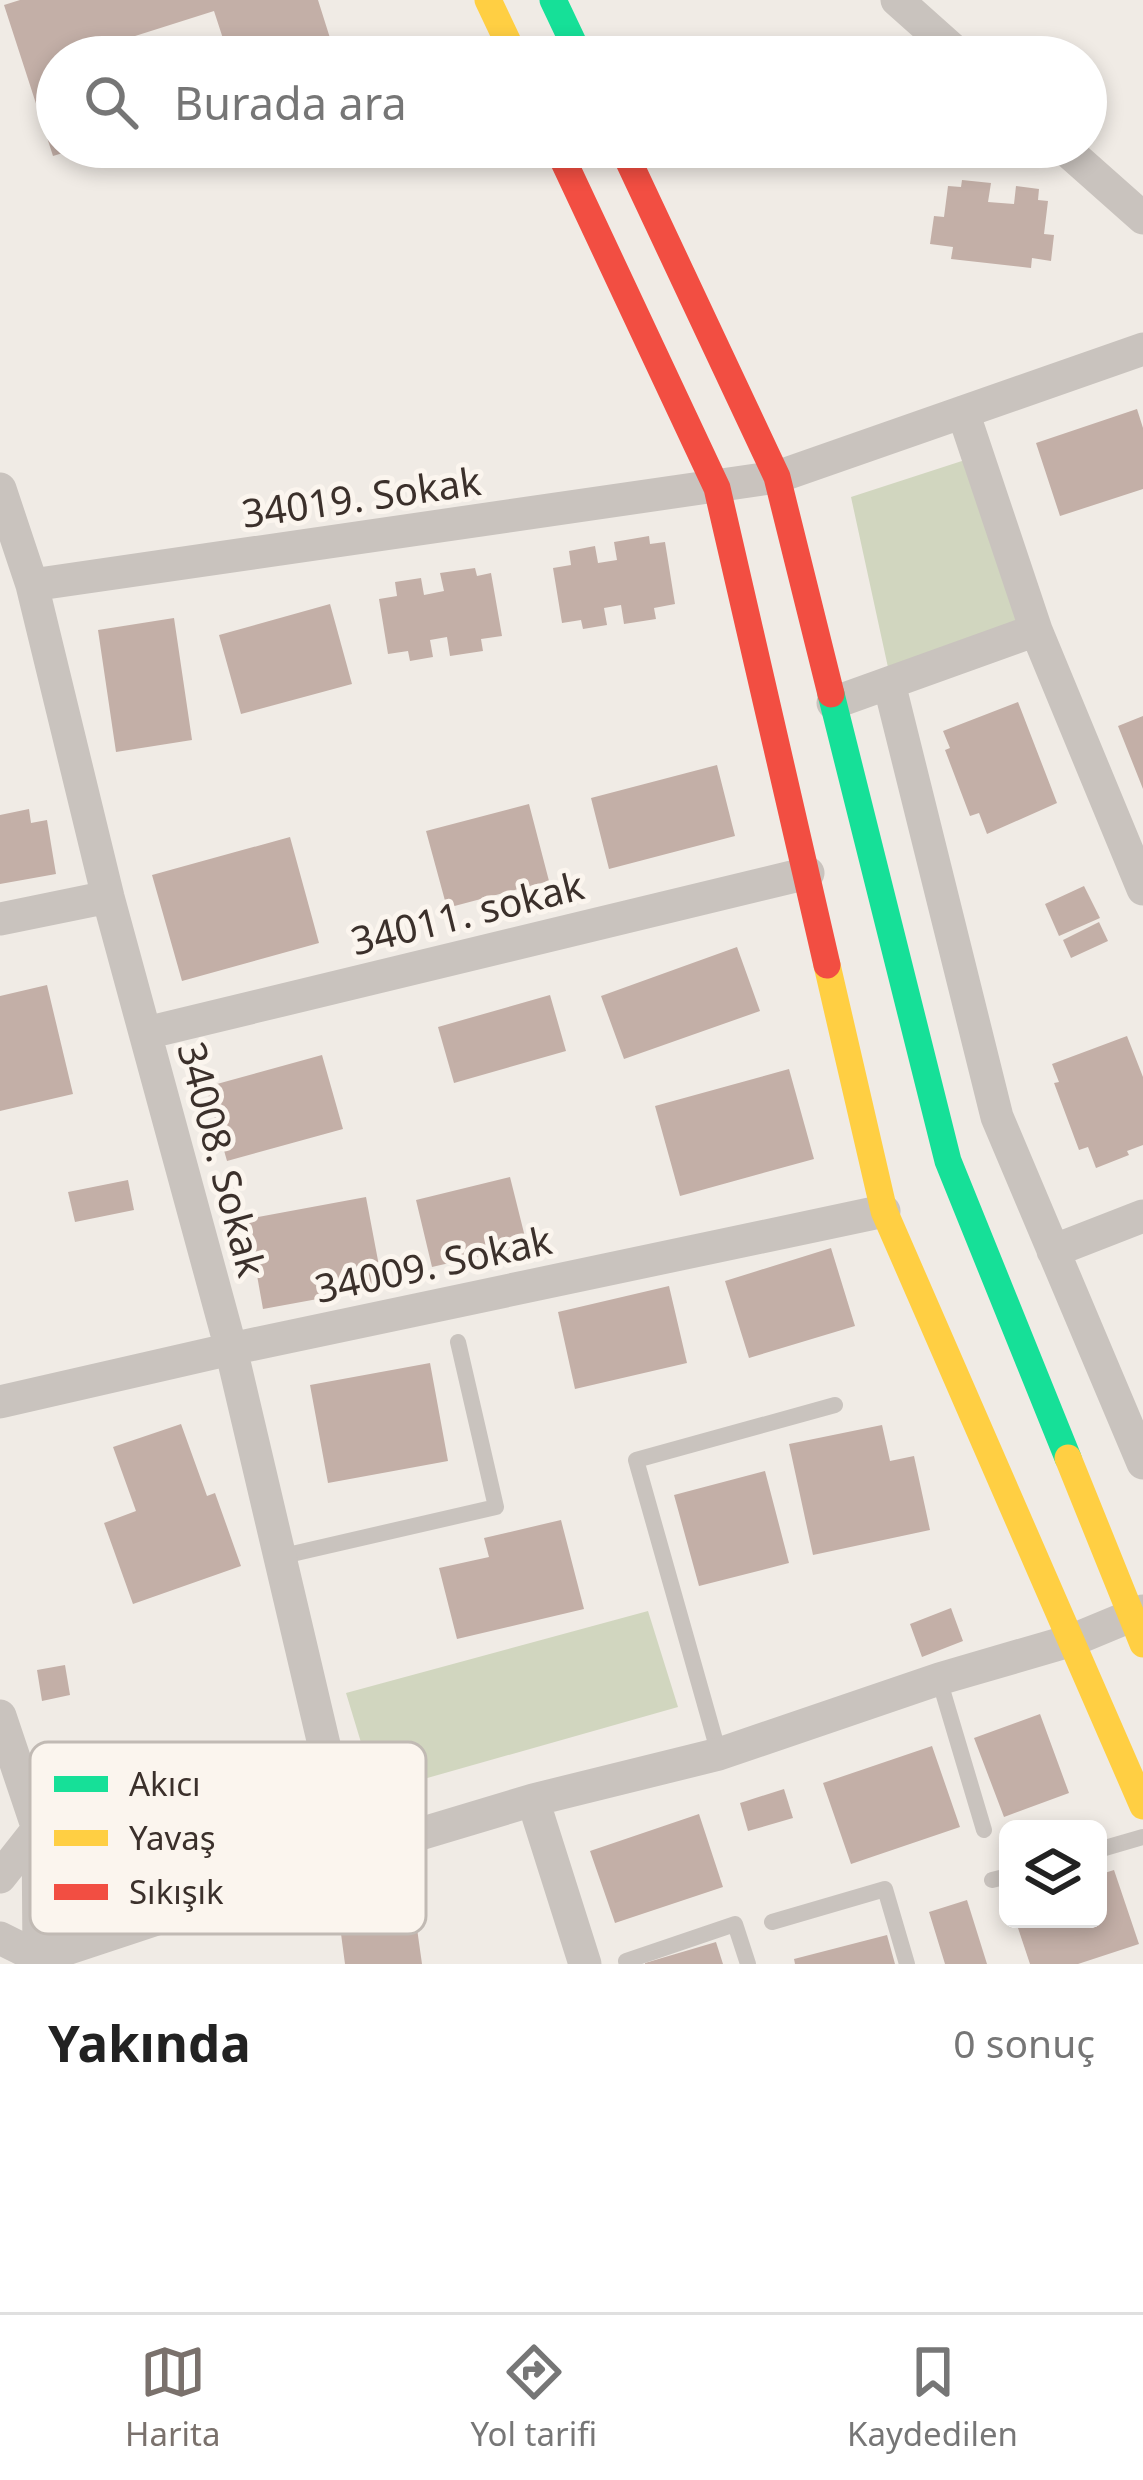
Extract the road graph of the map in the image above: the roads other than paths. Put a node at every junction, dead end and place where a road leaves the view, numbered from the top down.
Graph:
1 (488, 0) edge
2 (553, 0) edge
3 (897, 0) edge
4 (504, 36) edge
5 (570, 36) edge
6 (938, 36) edge
7 (566, 168) edge
8 (632, 168) edge
9 (1087, 168) edge
10 (1143, 218) edge
11 (1143, 349) edge
12 (963, 412) junction
13 (777, 477) junction
14 (0, 489) edge
15 (709, 489) junction
16 (32, 585) junction
17 (1036, 630) junction
18 (889, 683) junction
19 (833, 703) junction
20 (808, 873) junction
21 (1143, 890) edge
22 (108, 896) junction
23 (0, 919) edge
24 (146, 1034) junction
25 (884, 1211) junction
26 (1143, 1216) edge
27 (1053, 1251) junction
28 (458, 1342) dead end
29 (231, 1349) junction
30 (0, 1402) edge
31 (835, 1405) dead end
32 (1143, 1462) edge
33 (279, 1557) junction
34 (1139, 1623) edge
35 (1073, 1640) junction
36 (939, 1679) junction
37 (0, 1716) edge
38 (323, 1742) edge
39 (719, 1754) junction
40 (533, 1800) junction
41 (30, 1805) edge
42 (1143, 1806) edge
43 (984, 1830) dead end
44 (426, 1832) edge
45 (1143, 1837) edge
46 (30, 1839) edge
47 (1107, 1847) edge
48 (0, 1877) edge
49 (772, 1922) dead end
50 (123, 1934) edge
51 (0, 1938) edge
52 (626, 1960) dead end
53 (42, 1962) edge
54 (585, 1964) edge
55 (748, 1964) edge
56 (907, 1964) edge

1 - 4 street
2 - 5 street
3 - 6 street
7 - 15 street
8 - 13 street
9 - 10 street
11 - 12 street, 34019. Sokak
12 - 13 street, 34019. Sokak
12 - 17 street
13 - 15 street, 34019. Sokak
13 - 19 street
14 - 16 street, 34008. Sokak
15 - 16 street, 34019. Sokak
15 - 20 street
16 - 22 street, 34008. Sokak
17 - 18 street
17 - 21 street
18 - 19 street
18 - 27 street
19 - 34 street
20 - 24 street, 34011. sokak
20 - 25 street
22 - 23 street
22 - 24 street, 34008. Sokak
24 - 29 street, 34008. Sokak
25 - 29 street, 34009. Sokak
25 - 35 street
26 - 27 street
27 - 32 street
28 - 33 lane
29 - 30 street, 34009. Sokak
29 - 33 street, 34008. Sokak
31 - 39 lane
33 - 38 street, 34008. Sokak
34 - 35 street
35 - 36 street
35 - 42 street
36 - 39 street
36 - 43 lane
37 - 41 street
39 - 40 street
40 - 44 street
40 - 54 street
45 - 47 lane
46 - 48 street
49 - 56 lane
50 - 53 street
51 - 53 street
52 - 55 lane

